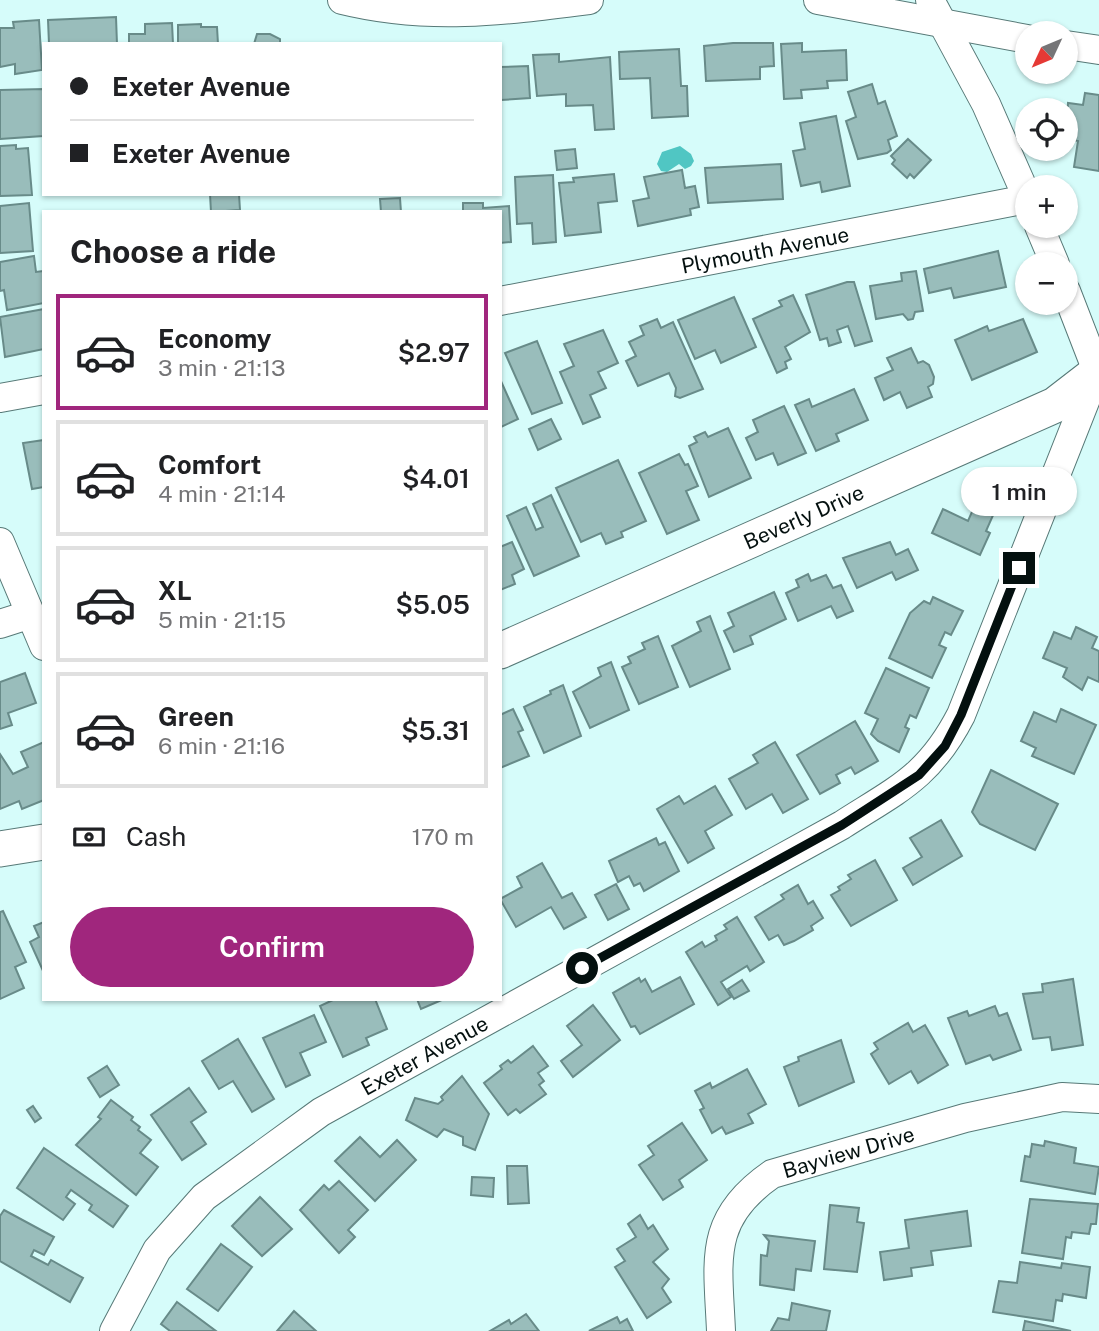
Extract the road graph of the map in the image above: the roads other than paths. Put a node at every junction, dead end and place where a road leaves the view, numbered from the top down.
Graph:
1 (342, 0) edge
2 (589, 0) edge
3 (818, 0) edge
4 (930, 0) edge
5 (861, 3) edge
6 (947, 26) junction
7 (1015, 37) edge
8 (1078, 47) edge
9 (1099, 50) edge
10 (1016, 175) edge
11 (1015, 200) edge
12 (502, 301) edge
13 (1076, 315) edge
14 (1098, 371) edge
15 (42, 390) edge
16 (0, 398) edge
17 (0, 542) edge
18 (29, 615) junction
19 (0, 624) edge
20 (42, 642) edge
21 (502, 650) edge
22 (42, 842) edge
23 (0, 849) edge
24 (1099, 1099) edge
25 (114, 1331) edge
26 (721, 1331) edge

1 - 2 street
3 - 5 street
4 - 6 street
5 - 6 street
6 - 7 street
6 - 10 street
8 - 9 street
11 - 12 street, Plymouth Avenue
13 - 14 street
14 - 21 street, Beverly Drive
14 - 25 street, Exeter Avenue
15 - 16 street
17 - 18 street
18 - 19 street
18 - 20 street
22 - 23 street
24 - 26 street, Bayview Drive

